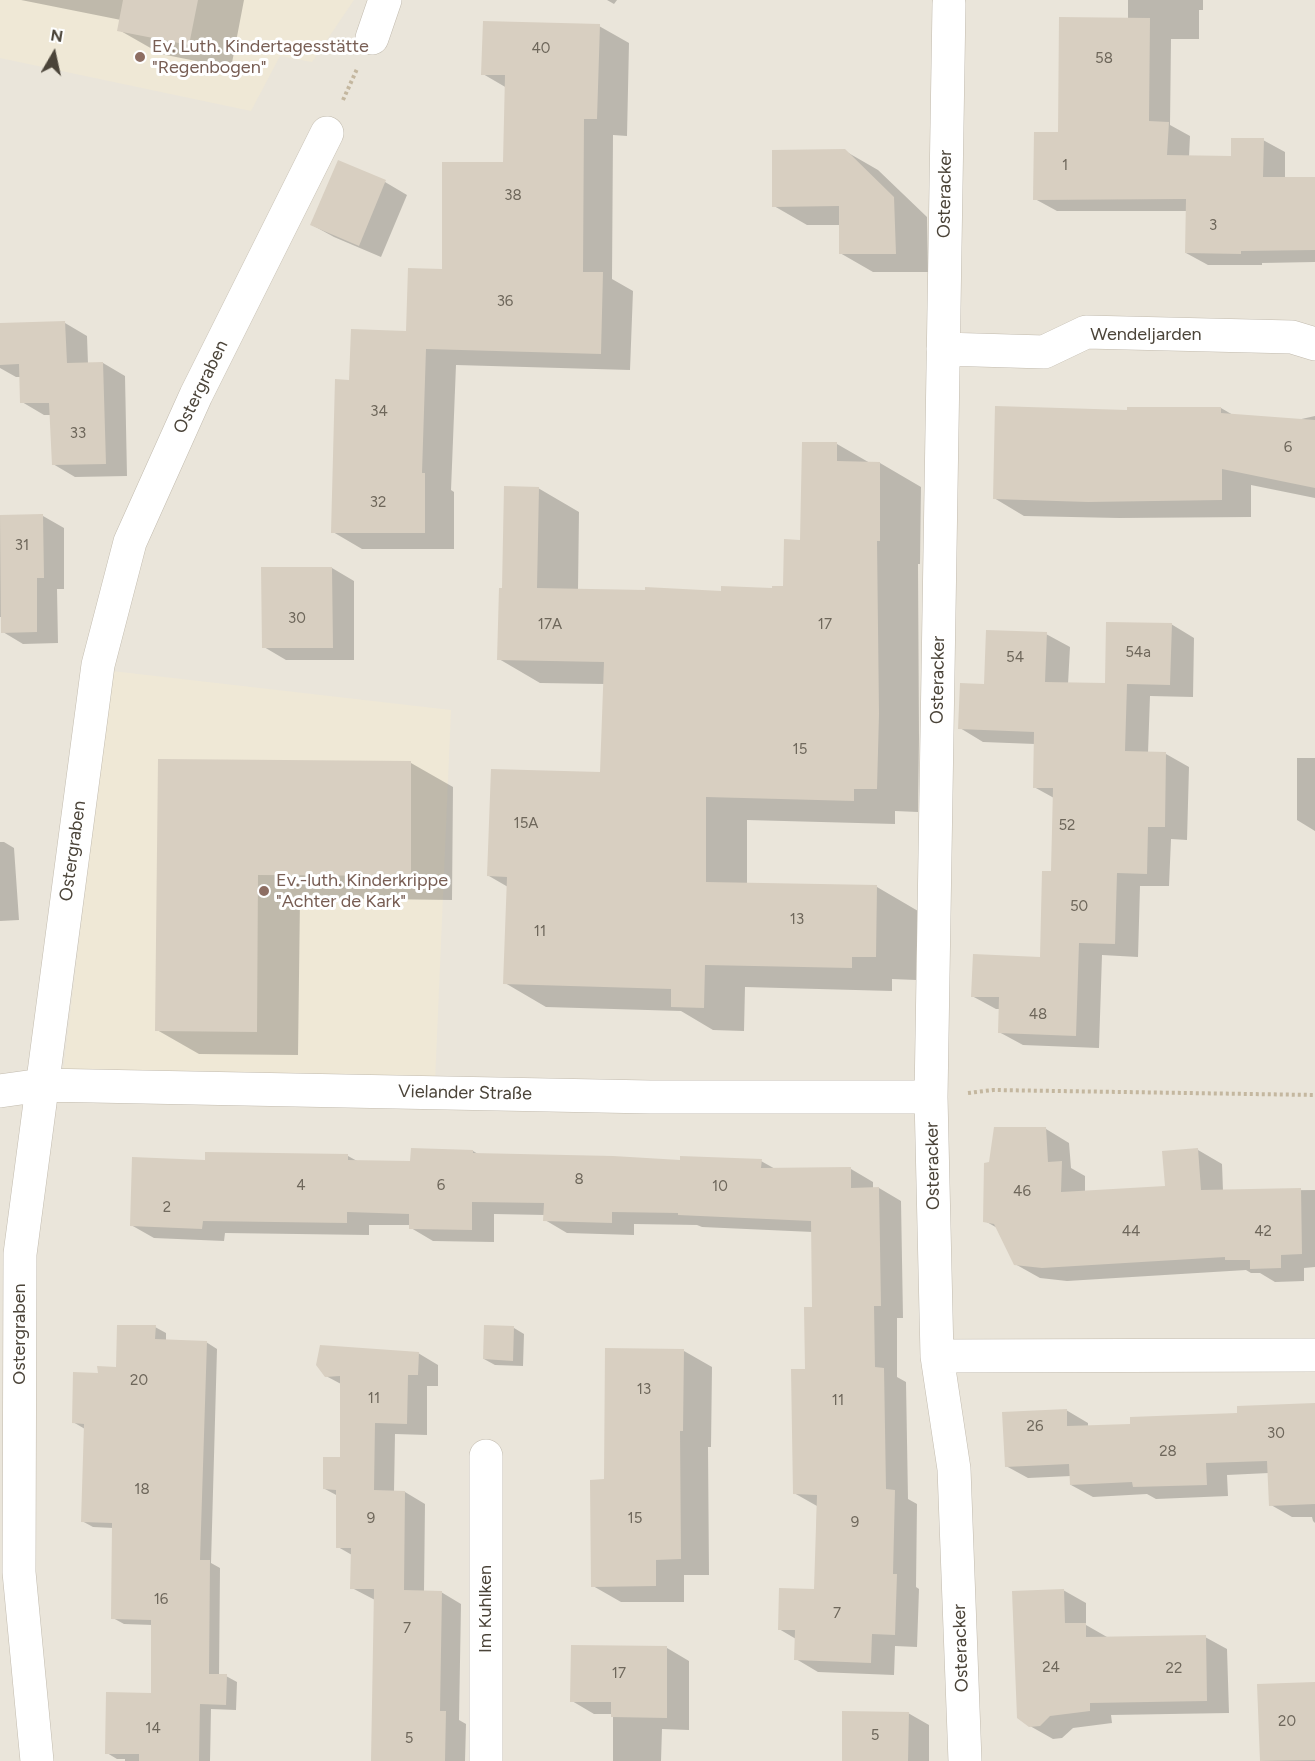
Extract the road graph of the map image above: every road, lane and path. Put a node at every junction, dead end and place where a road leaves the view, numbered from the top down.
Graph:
1 (384, 0) edge
2 (949, 4) dead end
3 (372, 38) joint
4 (327, 134) joint
5 (1315, 344) edge
6 (943, 349) junction
7 (42, 1085) junction
8 (0, 1091) edge
9 (1315, 1095) edge
10 (931, 1097) junction
11 (1315, 1355) edge
12 (937, 1356) junction
13 (486, 1456) dead end
14 (37, 1761) edge
15 (486, 1761) edge
16 (965, 1761) edge

1 - 3 street
2 - 6 street, Osteracker
3 - 4 path
4 - 7 street, Ostergraben
5 - 6 street, Wendeljarden
6 - 10 street, Osteracker
7 - 8 street, Vielander Straße
7 - 10 street, Vielander Straße
7 - 14 street, Ostergraben
9 - 10 path
10 - 12 street, Osteracker
11 - 12 street
12 - 16 street, Osteracker
13 - 15 street, Im Kuhlken

